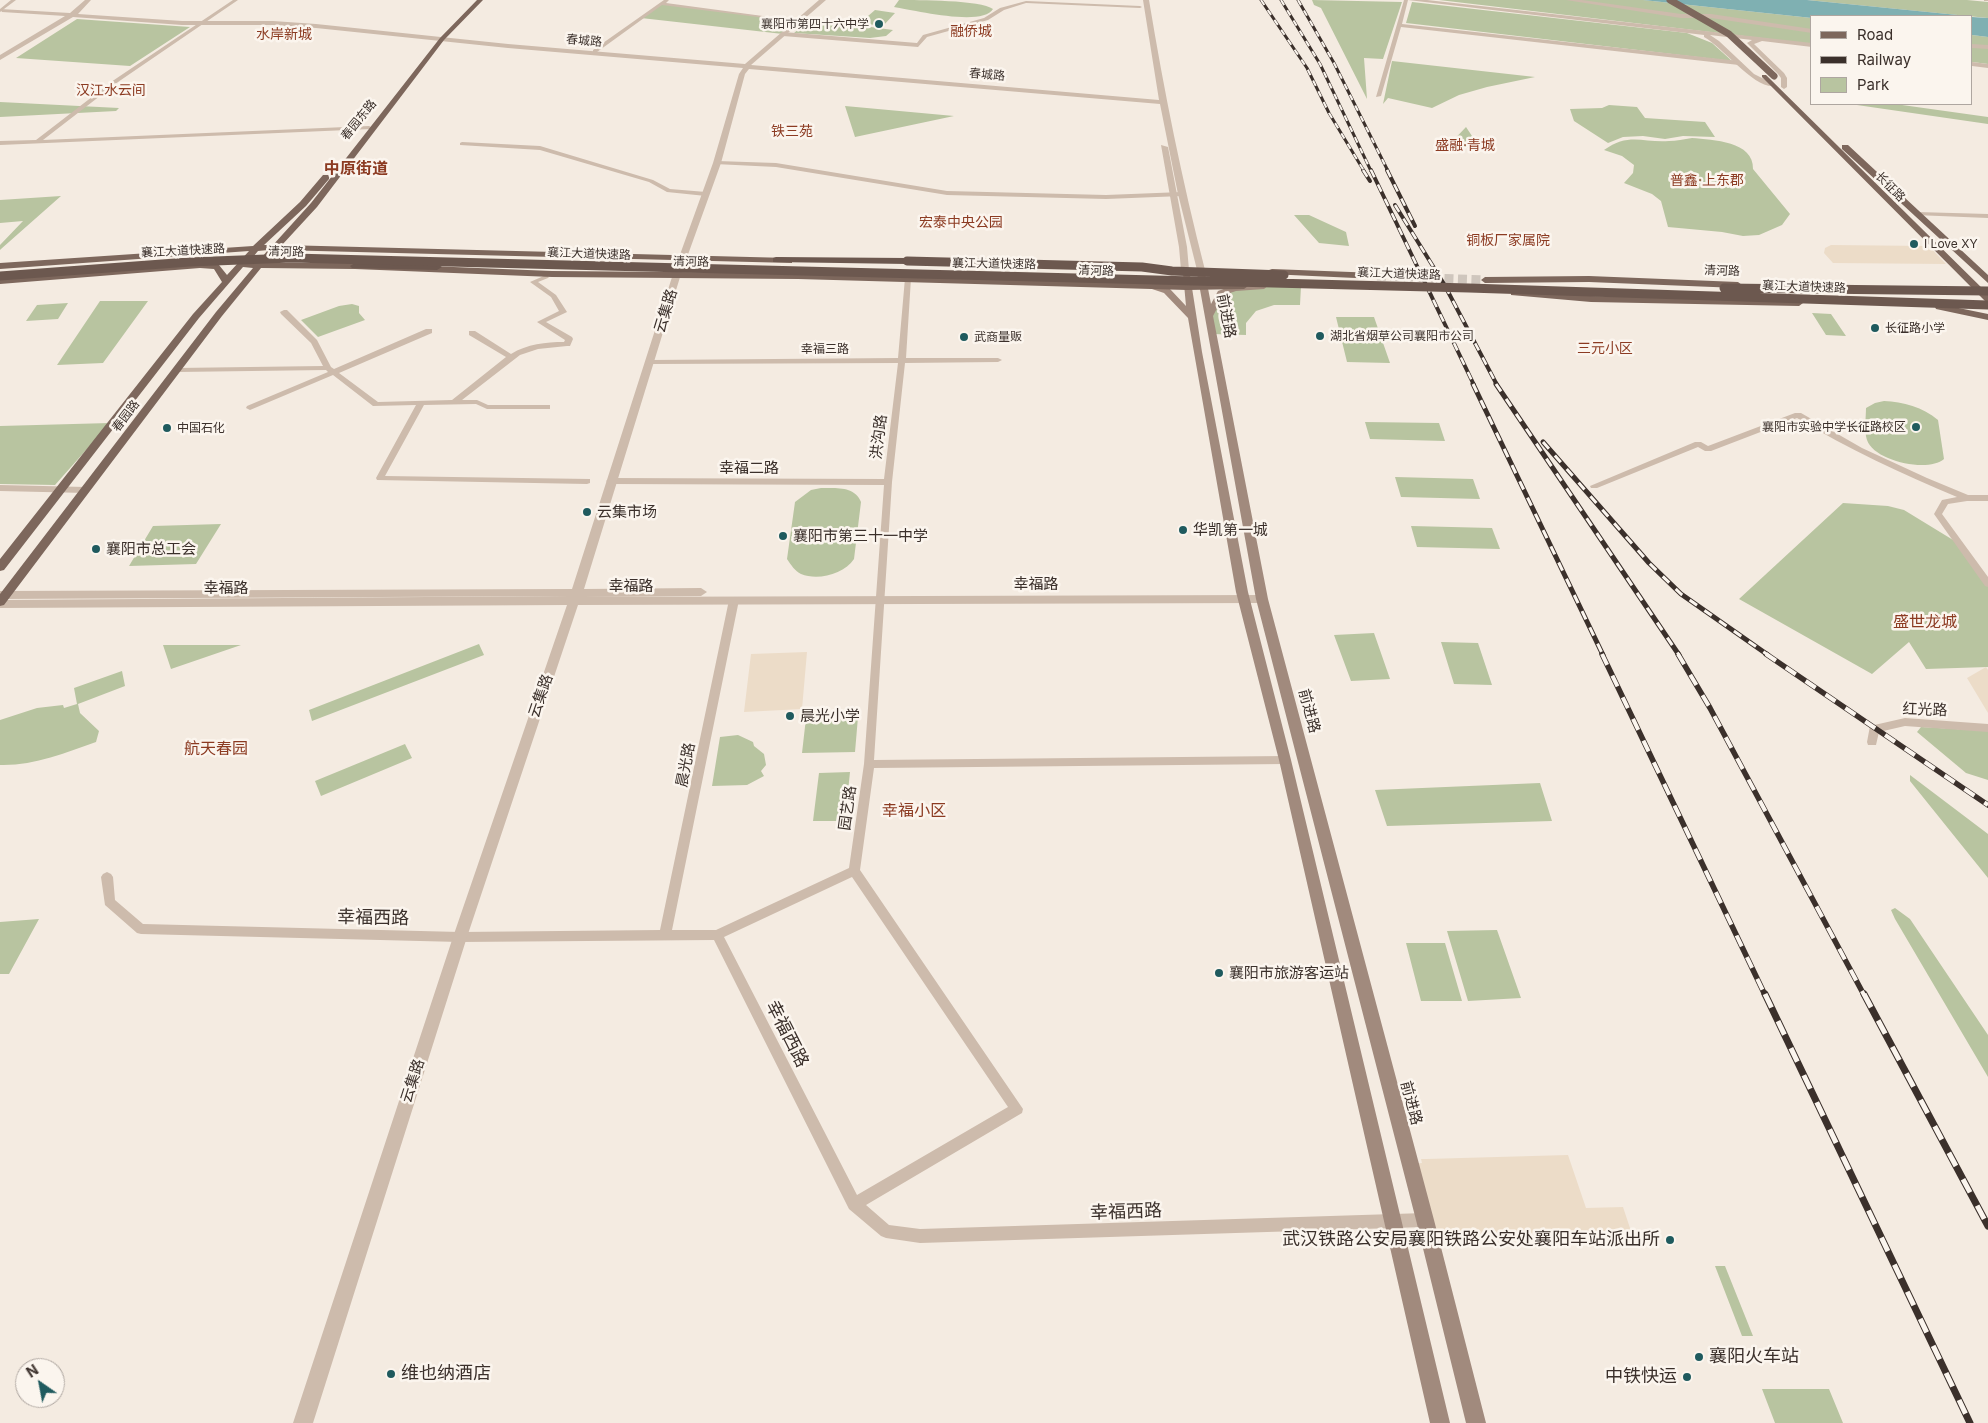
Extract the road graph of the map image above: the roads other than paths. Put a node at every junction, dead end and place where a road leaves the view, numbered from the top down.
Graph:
1 (14, 0) edge
2 (88, 0) edge
3 (236, 0) edge
4 (471, 0) edge
5 (480, 0) edge
6 (824, 0) edge
7 (1008, 0) edge
8 (1146, 0) edge
9 (1406, 0) edge
10 (1411, 0) edge
11 (1569, 0) edge
12 (1660, 0) edge
13 (1670, 0) edge
14 (665, 2) edge
15 (1026, 2) junction
16 (1140, 3) edge
17 (2, 10) edge
18 (73, 14) junction
19 (798, 21) junction
20 (204, 22) junction
21 (1399, 25) junction
22 (1686, 31) junction
23 (1810, 31) edge
24 (783, 34) junction
25 (1710, 34) junction
26 (440, 37) junction
27 (1744, 37) junction
28 (1765, 40) junction
29 (1717, 42) junction
30 (1750, 43) junction
31 (1810, 45) edge
32 (1973, 46) edge
33 (1988, 47) edge
34 (594, 51) junction
35 (0, 58) edge
36 (1739, 63) junction
37 (1973, 64) edge
38 (748, 65) junction
39 (1988, 66) edge
40 (1780, 89) junction
41 (1378, 96) dead end
42 (1160, 99) junction
43 (369, 128) junction
44 (37, 142) junction
45 (0, 143) edge
46 (462, 144) dead end
47 (717, 163) junction
48 (706, 194) junction
49 (1178, 194) junction
50 (1917, 214) junction
51 (1988, 216) edge
52 (270, 235) junction
53 (286, 235) junction
54 (256, 248) junction
55 (275, 248) junction
56 (308, 248) junction
57 (226, 250) junction
58 (684, 257) junction
59 (776, 260) junction
60 (260, 264) junction
61 (242, 265) junction
62 (0, 266) edge
63 (202, 266) junction
64 (352, 266) junction
65 (0, 270) edge
66 (1185, 270) junction
67 (1201, 270) junction
68 (810, 272) junction
69 (678, 274) junction
70 (0, 276) edge
71 (546, 276) dead end
72 (1377, 276) tunnel mouth
73 (1963, 276) junction
74 (908, 278) junction
75 (1320, 278) junction
76 (1485, 280) tunnel mouth
77 (1988, 280) edge
78 (0, 281) edge
79 (226, 282) junction
80 (1139, 285) junction
81 (1264, 286) junction
82 (1187, 287) junction
83 (1203, 287) junction
84 (1382, 288) tunnel mouth
85 (1492, 292) tunnel mouth
86 (1724, 292) junction
87 (1929, 292) junction
88 (237, 294) junction
89 (1987, 295) edge
90 (1939, 307) junction
91 (1988, 307) edge
92 (284, 312) dead end
93 (1988, 313) edge
94 (1209, 316) junction
95 (1988, 317) edge
96 (1192, 318) junction
97 (429, 331) dead end
98 (472, 333) dead end
99 (511, 357) junction
100 (902, 360) junction
101 (998, 360) dead end
102 (651, 362) junction
103 (177, 370) junction
104 (331, 370) junction
105 (421, 403) junction
106 (453, 403) junction
107 (547, 407) dead end
108 (250, 408) dead end
109 (587, 481) dead end
110 (610, 482) junction
111 (888, 482) junction
112 (1594, 486) dead end
113 (0, 488) edge
114 (60, 489) junction
115 (86, 490) junction
116 (1968, 498) junction
117 (1988, 498) edge
118 (0, 567) edge
119 (1988, 584) edge
120 (881, 595) junction
121 (1243, 595) junction
122 (1262, 596) junction
123 (575, 597) junction
124 (2, 599) edge
125 (734, 600) junction
126 (1988, 728) edge
127 (1872, 742) dead end
128 (1285, 760) junction
129 (869, 764) junction
130 (854, 871) junction
131 (107, 877) dead end
132 (717, 935) junction
133 (665, 936) junction
134 (460, 937) junction
135 (854, 1204) junction
136 (1394, 1220) junction
137 (1425, 1220) junction
138 (303, 1423) edge
139 (1440, 1423) edge
140 (1476, 1423) edge

1 - 17 street
2 - 18 street
3 - 20 street
4 - 26 main road, 春园东路
5 - 26 main road, 春园东路
6 - 19 street, 云集路
7 - 15 street
8 - 42 street, 前进路
9 - 21 street
10 - 22 street
11 - 23 street
12 - 40 main road
13 - 40 main road, bridge
14 - 19 street
14 - 34 street
15 - 16 street
15 - 24 street
16 - 42 street, 前进路
17 - 18 street, 春城路
18 - 20 street, 春城路
18 - 35 street
19 - 24 street, 云集路
20 - 26 street, 春城路
20 - 44 street
21 - 36 street
21 - 41 street
22 - 25 street
22 - 29 street
24 - 38 street, 云集路
25 - 27 street
25 - 29 street
26 - 34 street, 春城路
26 - 38 street, 春城路
26 - 43 main road, 春园东路
26 - 53 main road, 春园东路
27 - 28 street
27 - 30 street
28 - 30 street
28 - 31 street
29 - 36 street
30 - 40 street
32 - 33 street
34 - 38 street, 春城路
36 - 40 street
37 - 39 street
38 - 42 street, 春城路
38 - 47 street, 云集路
40 - 50 main road, 长征路
40 - 73 main road, 长征路
42 - 49 street, 前进路
43 - 44 street
43 - 52 main road, 春园东路
44 - 45 street
46 - 48 street
47 - 48 street, 云集路
47 - 49 street
48 - 58 street, 云集路
49 - 66 street, 前进路
49 - 67 street, 前进路
50 - 51 street
50 - 77 main road, 长征路
52 - 54 main road, 春园东路
52 - 57 main road
53 - 55 main road, 春园东路
53 - 56 main road
54 - 55 main road, 清河路
54 - 57 main road, 清河路
54 - 61 main road, 春园路
55 - 56 main road, 清河路
55 - 60 main road, 春园路
56 - 58 main road, 清河路
57 - 62 main road, 清河路
58 - 59 main road, 清河路
58 - 69 street, 云集路
59 - 66 main road, 清河路
59 - 75 highway, bridge
60 - 61 main road, 清河路
60 - 64 main road, 清河路
60 - 88 main road, 春园路
61 - 63 main road, 清河路
61 - 79 main road, 春园路
63 - 78 main road, 清河路
63 - 79 main road
64 - 68 highway, bridge
64 - 69 main road, 清河路
64 - 88 main road
65 - 75 highway, 襄江大道快速路, bridge
66 - 67 main road, 清河路
66 - 82 main road, 前进路
67 - 72 main road, 清河路
67 - 83 main road, 前进路
68 - 70 highway, 襄江大道快速路, bridge
68 - 86 highway, 襄江大道快速路, bridge
69 - 74 main road, 清河路
69 - 102 street, 云集路
71 - 99 street
73 - 87 main road
73 - 89 main road, 长征路
74 - 80 main road, 清河路
74 - 100 street, 洪沟路
75 - 86 highway, 襄江大道快速路
76 - 87 main road, 清河路
79 - 114 main road, 春园路
80 - 82 main road, 清河路
80 - 96 main road
81 - 83 main road, 清河路
81 - 84 main road, 清河路
81 - 94 main road
82 - 83 main road, 清河路
82 - 96 main road, 前进路
83 - 94 main road, 前进路
85 - 90 main road
86 - 89 highway, bridge
86 - 91 highway, 襄江大道快速路, bridge
86 - 93 highway, bridge
87 - 89 main road, 清河路
88 - 103 main road, 春园路
90 - 91 main road
90 - 95 main road
92 - 104 street
94 - 122 main road, 前进路
96 - 121 main road, 前进路
97 - 104 street
98 - 99 street
99 - 106 street
100 - 101 street, 幸福三路
100 - 102 street, 幸福三路
100 - 111 street, 洪沟路
102 - 110 street, 云集路
103 - 104 street
103 - 115 main road, 春园路
104 - 105 street
104 - 108 street
105 - 106 street
105 - 109 street
106 - 107 street
110 - 111 street, 幸福二路
110 - 123 street, 云集路
111 - 120 street, 洪沟路
112 - 116 street
113 - 114 street
114 - 115 street
114 - 118 main road, 春园路
115 - 124 main road, 春园路
116 - 117 street
116 - 119 street
120 - 121 street, 幸福路
120 - 123 street, 幸福路
120 - 125 street, 幸福路
120 - 129 street, 园艺路
121 - 122 street, 幸福路
121 - 128 main road, 前进路
122 - 137 main road, 前进路
123 - 124 street, 幸福路
123 - 125 street, 幸福路
123 - 134 street, 云集路
125 - 133 street, 晨光路
126 - 127 street, 红光路
128 - 129 street
128 - 136 main road, 前进路
129 - 130 street, 园艺路
130 - 132 street
130 - 135 street
131 - 134 street, 幸福西路
132 - 133 street, 幸福西路
132 - 135 street, 幸福西路
133 - 134 street, 幸福西路
134 - 138 street, 云集路
135 - 136 street, 幸福西路
136 - 137 street, 幸福西路
136 - 139 main road, 前进路
137 - 140 main road, 前进路

